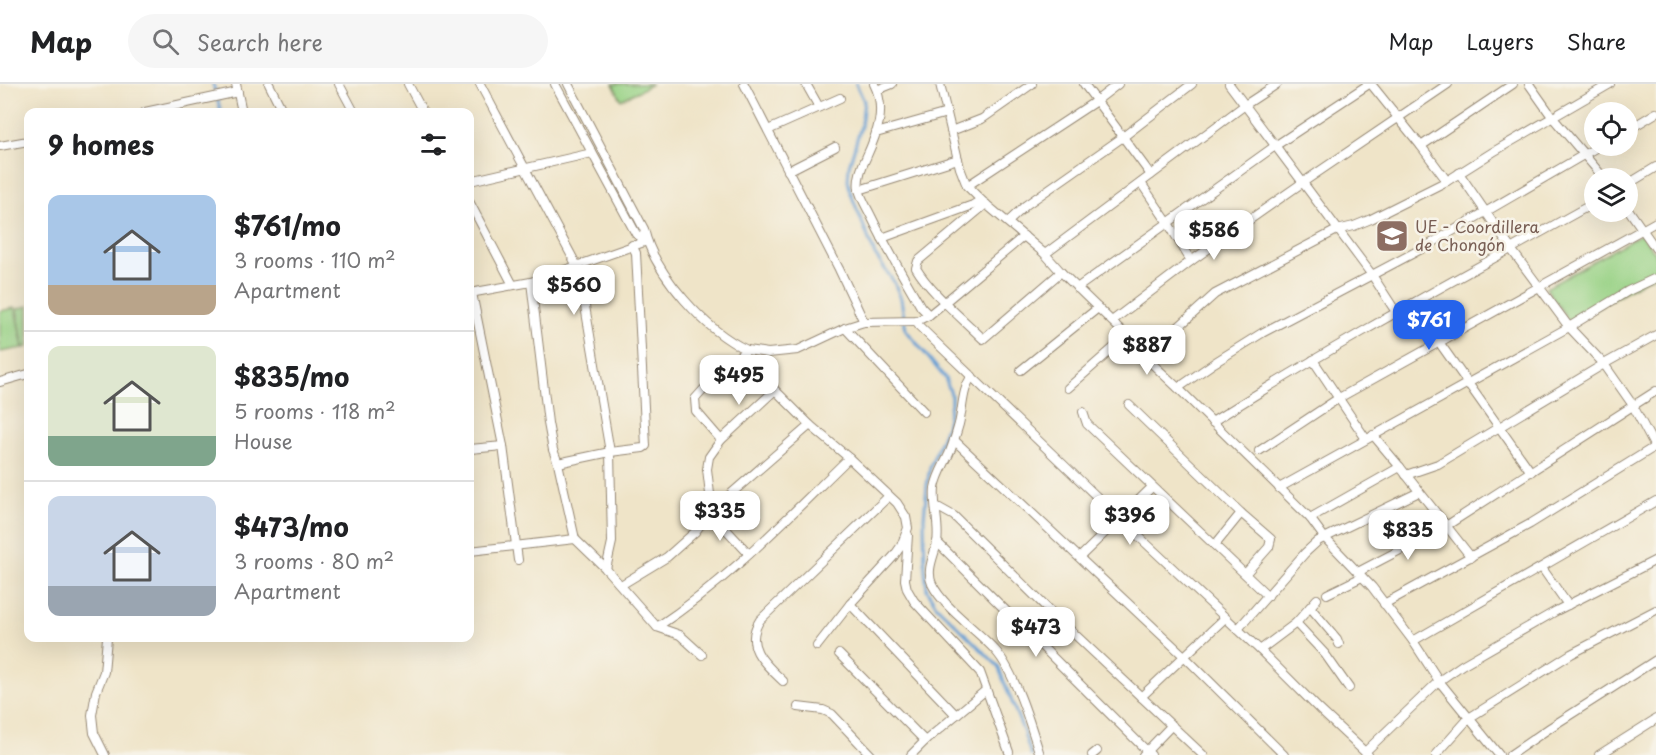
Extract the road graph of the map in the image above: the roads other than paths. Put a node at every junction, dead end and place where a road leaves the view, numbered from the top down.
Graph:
1 (269, 84) edge
2 (339, 84) edge
3 (408, 84) edge
4 (480, 84) edge
5 (555, 84) edge
6 (568, 84) edge
7 (744, 84) edge
8 (806, 84) edge
9 (892, 84) edge
10 (940, 84) edge
11 (1032, 84) edge
12 (1084, 84) edge
13 (1118, 84) edge
14 (1192, 84) edge
15 (1229, 84) edge
16 (1277, 84) edge
17 (1370, 84) edge
18 (1448, 84) edge
19 (1513, 84) edge
20 (1529, 84) edge
21 (1610, 84) edge
22 (875, 87) edge
23 (1597, 87) edge
24 (237, 88) edge
25 (840, 98) dead end
26 (1096, 100) junction
27 (1245, 105) junction
28 (819, 107) junction
29 (167, 108) edge
30 (241, 108) edge
31 (281, 108) edge
32 (352, 108) edge
33 (421, 108) edge
34 (947, 113) junction
35 (1656, 114) edge
36 (1553, 118) junction
37 (1398, 119) junction
38 (1638, 124) edge
39 (768, 130) junction
40 (951, 131) junction
41 (876, 133) junction
42 (1123, 137) junction
43 (24, 142) edge
44 (0, 146) edge
45 (1275, 146) junction
46 (1421, 146) junction
47 (835, 147) dead end
48 (592, 153) junction
49 (1583, 154) junction
50 (958, 159) junction
51 (1656, 167) edge
52 (526, 168) junction
53 (1595, 168) edge
54 (788, 171) junction
55 (1459, 173) junction
56 (1151, 175) junction
57 (1638, 178) edge
58 (474, 180) edge
59 (1447, 181) junction
60 (1141, 183) junction
61 (1302, 183) junction
62 (967, 186) junction
63 (859, 190) junction
64 (983, 202) junction
65 (1584, 209) edge
66 (474, 210) edge
67 (1486, 211) junction
68 (1008, 222) junction
69 (1637, 222) edge
70 (1656, 222) edge
71 (1168, 223) junction
72 (1337, 230) junction
73 (1642, 230) junction
74 (1024, 236) junction
75 (882, 238) junction
76 (647, 240) junction
77 (632, 245) junction
78 (1511, 249) junction
79 (1656, 249) edge
80 (1045, 254) junction
81 (1191, 261) junction
82 (577, 266) junction
83 (1061, 272) junction
84 (1372, 275) junction
85 (1656, 278) edge
86 (531, 282) junction
87 (513, 285) junction
88 (1539, 286) junction
89 (1077, 288) junction
90 (474, 292) edge
91 (945, 303) junction
92 (1412, 304) junction
93 (474, 307) edge
94 (1098, 308) junction
95 (1396, 312) junction
96 (929, 315) junction
97 (917, 321) junction
98 (1112, 321) junction
99 (864, 322) junction
100 (1569, 327) junction
101 (845, 328) junction
102 (1656, 334) edge
103 (1127, 336) junction
104 (1439, 342) junction
105 (747, 350) junction
106 (1145, 357) junction
107 (1313, 360) junction
108 (1604, 364) junction
109 (1021, 370) dead end
110 (24, 375) edge
111 (972, 376) junction
112 (0, 382) edge
113 (1468, 383) junction
114 (1068, 388) dead end
115 (1178, 388) junction
116 (1656, 391) edge
117 (1339, 398) junction
118 (1632, 404) junction
119 (1129, 405) dead end
120 (924, 412) dead end
121 (1083, 412) dead end
122 (1212, 422) junction
123 (810, 425) junction
124 (1500, 428) junction
125 (1370, 437) junction
126 (721, 440) junction
127 (954, 440) junction
128 (503, 446) junction
129 (1656, 447) edge
130 (474, 449) edge
131 (1259, 451) dead end
132 (610, 452) junction
133 (849, 458) junction
134 (558, 463) junction
135 (1400, 467) junction
136 (1531, 472) junction
137 (1406, 475) junction
138 (1152, 487) junction
139 (1279, 488) junction
140 (1419, 492) junction
141 (889, 496) junction
142 (1656, 501) edge
143 (936, 506) junction
144 (710, 512) junction
145 (1241, 513) junction
146 (1119, 518) junction
147 (1310, 518) junction
148 (1446, 526) junction
149 (908, 528) junction
150 (1324, 537) junction
151 (575, 539) junction
152 (937, 542) junction
153 (1215, 545) junction
154 (517, 546) junction
155 (474, 551) edge
156 (749, 554) junction
157 (1080, 557) junction
158 (1471, 557) junction
159 (518, 560) dead end
160 (1656, 560) edge
161 (606, 568) junction
162 (1542, 568) junction
163 (1246, 573) junction
164 (1360, 574) junction
165 (621, 585) junction
166 (1327, 594) dead end
167 (1269, 596) junction
168 (1317, 599) dead end
169 (850, 604) junction
170 (1384, 604) junction
171 (1568, 605) junction
172 (1310, 607) junction
173 (1656, 610) edge
174 (1051, 612) junction
175 (1225, 618) junction
176 (1296, 623) junction
177 (657, 627) junction
178 (1238, 629) junction
179 (1030, 634) junction
180 (1413, 641) junction
181 (107, 642) edge
182 (1340, 644) dead end
183 (818, 645) dead end
184 (1260, 650) junction
185 (839, 654) dead end
186 (702, 655) dead end
187 (1184, 656) junction
188 (1656, 660) edge
189 (783, 681) dead end
190 (1439, 681) junction
191 (1349, 688) dead end
192 (986, 690) junction
193 (1141, 697) junction
194 (798, 707) dead end
195 (957, 715) junction
196 (1469, 718) junction
197 (1656, 719) edge
198 (1172, 725) junction
199 (925, 741) junction
200 (1010, 752) dead end
201 (1147, 754) edge
202 (1367, 754) edge
203 (105, 755) edge
204 (871, 755) edge
205 (911, 755) edge
206 (1040, 755) edge
207 (1203, 755) edge
208 (1284, 755) edge
209 (1436, 755) edge
210 (1498, 755) edge
211 (1510, 755) edge
212 (1599, 755) edge

1 - 31 street
2 - 32 street
3 - 33 street
4 - 52 street
5 - 48 street
6 - 76 street
7 - 39 street
8 - 28 street
9 - 22 street
10 - 34 street
11 - 40 street
12 - 26 street
13 - 26 street
14 - 42 street
15 - 27 street
16 - 27 street
17 - 37 street
17 - 45 street
18 - 37 street
19 - 46 street
20 - 36 street
21 - 23 street
22 - 41 street
23 - 36 street
24 - 29 street
24 - 30 street
25 - 28 street
26 - 42 street
26 - 62 street
27 - 45 street
27 - 56 street
28 - 39 street
34 - 40 street
34 - 41 street
35 - 38 street
36 - 49 street
36 - 55 street
37 - 46 street
37 - 61 street
39 - 54 street
40 - 50 street
41 - 63 street
42 - 56 street
42 - 68 street
43 - 44 street
45 - 61 street
45 - 71 street
46 - 59 street
47 - 54 street
48 - 52 street
48 - 76 street
49 - 53 street
49 - 67 street
50 - 62 street
50 - 63 street
51 - 57 street
52 - 58 street
52 - 82 street
54 - 99 street
55 - 59 street
55 - 67 street
56 - 60 street
59 - 72 street
60 - 71 street
60 - 80 street
61 - 72 street
61 - 81 street
62 - 64 street
63 - 75 street
64 - 68 street
64 - 75 street
64 - 91 street
65 - 78 street
66 - 87 street
67 - 78 street
67 - 84 street
68 - 74 street
69 - 73 street
70 - 73 street
71 - 81 street
71 - 89 street
72 - 84 street
72 - 106 street
73 - 79 street
73 - 88 street
74 - 80 street
74 - 91 street
75 - 96 street
76 - 77 street
76 - 105 street
77 - 82 street
77 - 132 street
78 - 88 street
78 - 92 street
80 - 83 street
81 - 98 street
82 - 86 street
82 - 132 street
83 - 89 street
83 - 91 street
84 - 95 street
84 - 115 street
85 - 100 street
86 - 87 street
86 - 134 street
87 - 90 street
88 - 100 street
88 - 104 street
89 - 94 street
91 - 96 street
92 - 95 street
92 - 104 street
93 - 128 street
94 - 98 street
94 - 109 street
95 - 107 street
96 - 97 street
97 - 99 street
97 - 111 street
98 - 103 street
99 - 101 street
100 - 108 street
100 - 113 street
101 - 105 street
101 - 120 street
102 - 108 street
103 - 106 street
103 - 114 street
104 - 113 street
104 - 117 street
105 - 126 street
106 - 115 street
107 - 117 street
107 - 122 street
108 - 118 street
108 - 124 street
110 - 112 street
111 - 127 street
111 - 146 street
113 - 124 street
113 - 125 street
115 - 122 street
116 - 118 street
117 - 125 street
117 - 131 street
118 - 129 street
118 - 136 street
119 - 145 street
121 - 138 street
122 - 139 street
123 - 126 street
123 - 133 street
123 - 144 street
124 - 136 street
124 - 137 street
125 - 135 street
125 - 139 street
126 - 144 street
127 - 143 street
127 - 157 street
128 - 130 street
128 - 154 street
129 - 158 street
132 - 134 street
132 - 161 street
133 - 141 street
133 - 156 street
134 - 151 street
135 - 137 street
135 - 147 street
136 - 148 street
137 - 140 street
138 - 146 street
138 - 153 street
139 - 147 street
140 - 148 street
140 - 150 street
141 - 149 street
141 - 189 street
142 - 162 street
143 - 152 street
143 - 174 street
144 - 156 street
144 - 165 street
145 - 153 street
145 - 163 street
146 - 157 street
146 - 175 street
147 - 150 street
148 - 158 street
148 - 164 street
149 - 169 street
149 - 192 street
150 - 164 street
150 - 167 street
151 - 154 street
151 - 161 street
152 - 179 street
152 - 206 street
153 - 163 street
154 - 155 street
154 - 159 street
156 - 177 street
157 - 187 street
158 - 170 street
160 - 171 street
161 - 165 street
162 - 171 street
162 - 180 street
163 - 167 street
164 - 166 street
164 - 170 street
165 - 177 street
167 - 178 street
168 - 172 street
169 - 183 street
169 - 195 street
170 - 180 street
171 - 190 street
172 - 176 street
172 - 182 street
173 - 196 street
174 - 179 street
174 - 193 street
175 - 178 street
175 - 187 street
176 - 184 street
176 - 191 street
177 - 186 street
178 - 184 street
179 - 201 street
180 - 190 street
181 - 203 street
184 - 202 street
185 - 199 street
187 - 193 street
187 - 208 street
188 - 211 street
190 - 196 street
190 - 202 street
192 - 195 street
192 - 200 street
193 - 198 street
194 - 204 street
195 - 199 street
196 - 209 street
196 - 210 street
197 - 212 street
198 - 201 street
198 - 207 street
199 - 205 street

